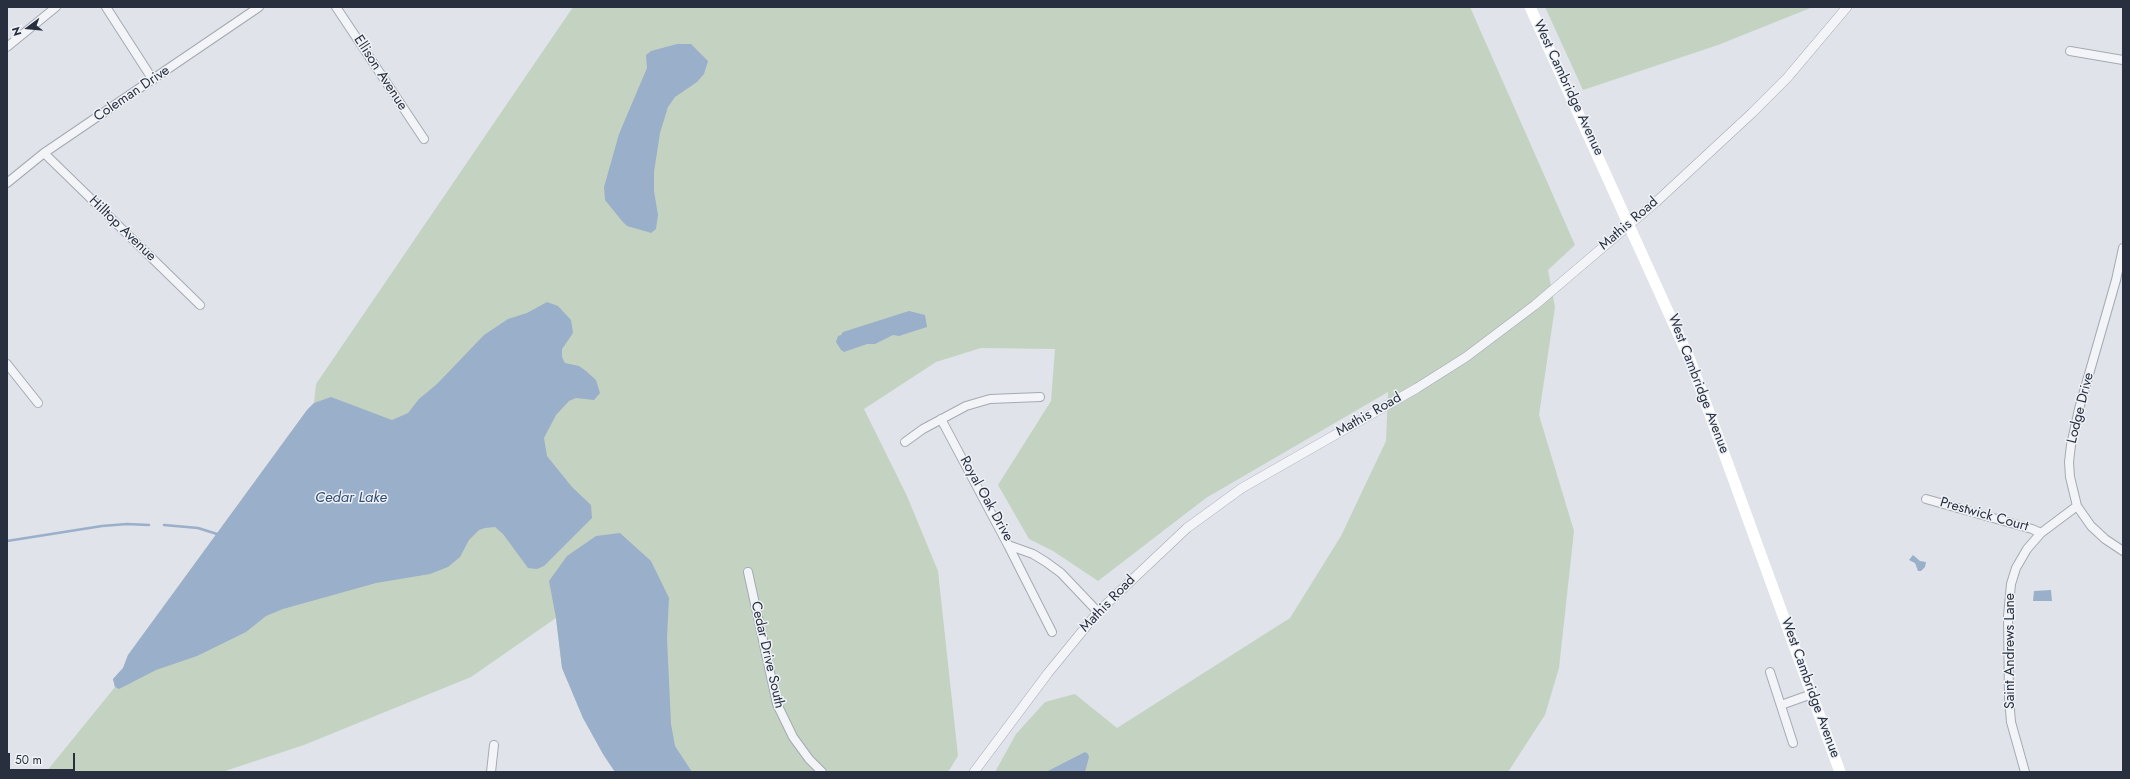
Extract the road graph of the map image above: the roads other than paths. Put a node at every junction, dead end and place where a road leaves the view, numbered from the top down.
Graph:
1 (56, 7) edge
2 (106, 7) edge
3 (259, 7) edge
4 (336, 7) edge
5 (1530, 7) edge
6 (1847, 7) edge
7 (7, 47) edge
8 (2070, 51) dead end
9 (2123, 60) edge
10 (153, 80) junction
11 (424, 139) dead end
12 (44, 153) junction
13 (7, 183) edge
14 (1630, 224) junction
15 (2123, 248) edge
16 (200, 305) dead end
17 (7, 364) edge
18 (1040, 397) dead end
19 (38, 403) dead end
20 (941, 419) junction
21 (905, 442) dead end
22 (1926, 499) dead end
23 (2077, 506) junction
24 (2041, 533) junction
25 (1008, 545) junction
26 (2123, 551) edge
27 (748, 572) dead end
28 (1098, 612) junction
29 (1052, 632) dead end
30 (1770, 672) dead end
31 (1812, 694) junction
32 (1781, 705) junction
33 (1794, 743) dead end
34 (494, 746) dead end
35 (491, 772) edge
36 (822, 772) edge
37 (974, 772) edge
38 (1840, 772) edge
39 (2025, 772) edge

1 - 7 street
2 - 10 street
3 - 10 street, Coleman Drive
4 - 11 street, Ellison Avenue
5 - 14 main road, West Cambridge Avenue
6 - 14 street, Mathis Road
8 - 9 street
10 - 12 street, Coleman Drive
12 - 13 street, Coleman Drive
12 - 16 street, Hilltop Avenue
14 - 28 street, Mathis Road
14 - 31 main road, West Cambridge Avenue
15 - 23 street, Lodge Drive
17 - 19 street
18 - 20 street
20 - 21 street
20 - 25 street, Royal Oak Drive
22 - 24 street, Prestwick Court
23 - 24 street, Saint Andrews Lane
23 - 26 street, Lodge Drive
24 - 39 street, Saint Andrews Lane
25 - 28 street, Royal Oak Drive
25 - 29 street
27 - 36 street, Cedar Drive South
28 - 37 street, Mathis Road
30 - 32 street
31 - 32 street
31 - 38 main road, West Cambridge Avenue
32 - 33 street
34 - 35 street

